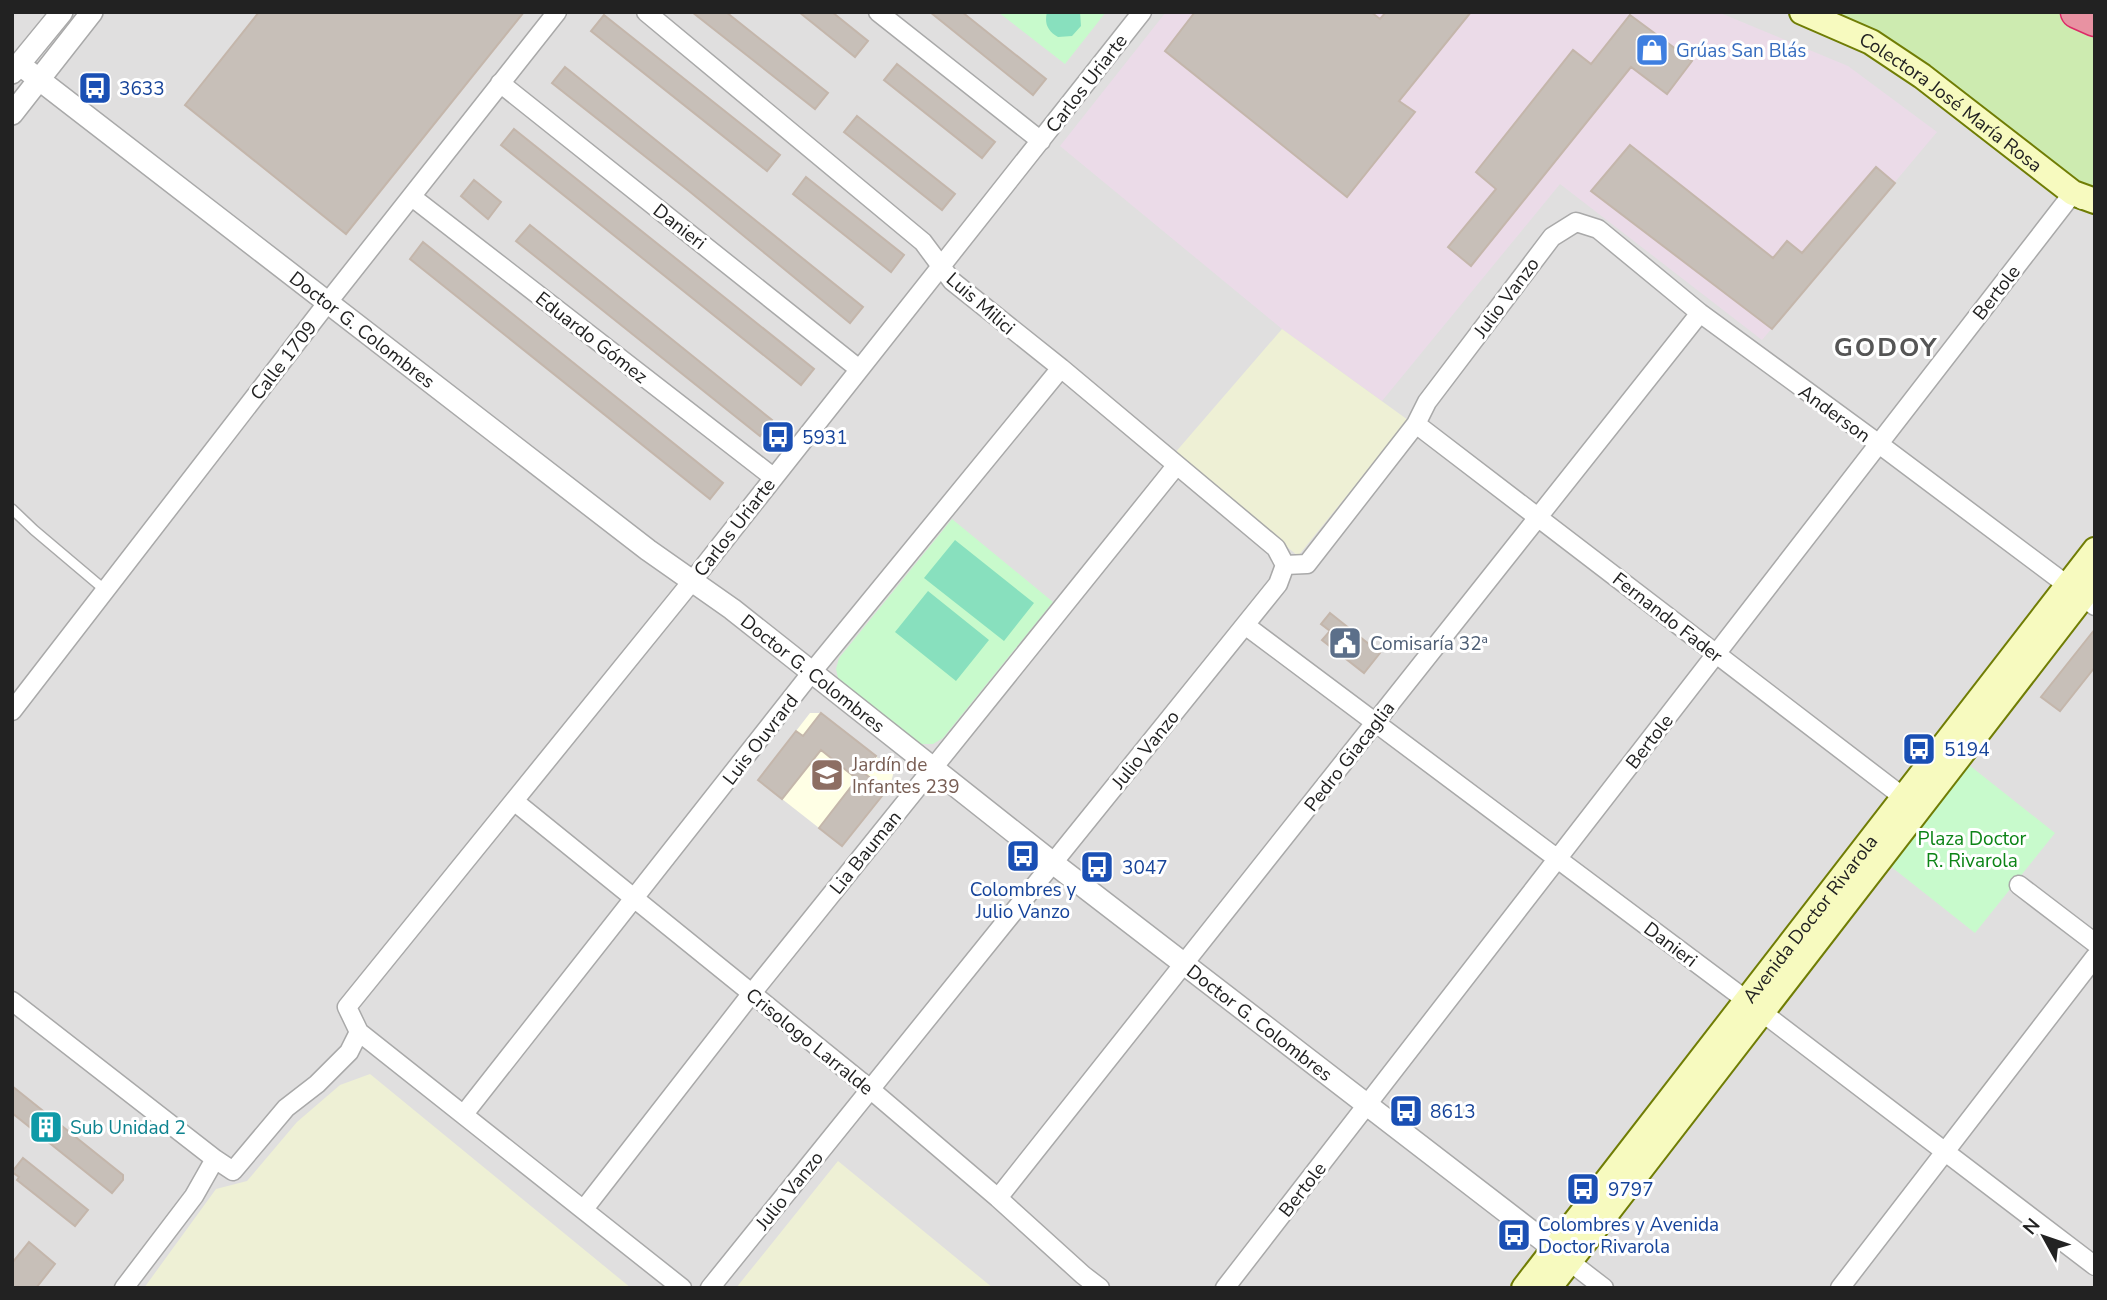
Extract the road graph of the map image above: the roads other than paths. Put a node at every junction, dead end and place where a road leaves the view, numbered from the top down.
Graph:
1 (62, 12) edge
2 (92, 12) edge
3 (556, 12) edge
4 (646, 12) edge
5 (878, 12) edge
6 (1142, 12) edge
7 (1802, 12) edge
8 (2077, 12) edge
9 (2095, 20) edge
10 (16, 69) edge
11 (39, 80) junction
12 (500, 83) junction
13 (12, 114) edge
14 (1041, 141) junction
15 (412, 197) junction
16 (2084, 197) edge
17 (2095, 210) edge
18 (1576, 222) joint
19 (940, 266) junction
20 (328, 302) junction
21 (1700, 313) junction
22 (1061, 368) junction
23 (859, 369) junction
24 (1416, 424) junction
25 (1879, 444) junction
26 (1175, 466) junction
27 (773, 477) junction
28 (12, 509) edge
29 (1538, 517) junction
30 (2095, 550) edge
31 (1285, 565) junction
32 (693, 580) junction
33 (105, 590) junction
34 (2085, 592) edge
35 (1245, 625) junction
36 (1716, 654) junction
37 (812, 672) junction
38 (12, 711) edge
39 (1376, 722) junction
40 (933, 768) junction
41 (514, 801) junction
42 (1911, 803) junction
43 (1558, 859) junction
44 (1053, 863) junction
45 (2019, 885) dead end
46 (634, 898) junction
47 (2095, 943) edge
48 (2095, 957) edge
49 (1184, 964) junction
50 (752, 993) junction
51 (12, 1000) edge
52 (1754, 1006) junction
53 (359, 1032) junction
54 (870, 1089) junction
55 (1367, 1105) junction
56 (464, 1114) junction
57 (1944, 1152) junction
58 (215, 1159) junction
59 (998, 1198) junction
60 (584, 1209) junction
61 (1562, 1255) junction
62 (2095, 1266) edge
63 (124, 1288) edge
64 (682, 1288) edge
65 (710, 1288) edge
66 (1100, 1288) edge
67 (1225, 1288) edge
68 (1524, 1288) edge
69 (1549, 1288) edge
70 (1604, 1288) edge
71 (1840, 1288) edge

1 - 10 street
2 - 11 street
3 - 12 street, Calle 1709
4 - 19 street, Luis Milici
5 - 14 street
6 - 14 street, Carlos Uriarte
7 - 16 main road, Colectora José María Rosa
8 - 9 highway
10 - 11 street, Doctor G. Colombres
11 - 13 street
11 - 20 street, Doctor G. Colombres
12 - 15 street, Calle 1709
12 - 23 street, Danieri
14 - 19 street, Carlos Uriarte
15 - 20 street, Calle 1709
15 - 27 street, Eduardo Gómez
16 - 17 street
16 - 25 street, Bertole
18 - 21 street, Anderson
18 - 24 street, Julio Vanzo
19 - 22 street, Luis Milici
19 - 23 street, Carlos Uriarte
20 - 32 street, Doctor G. Colombres
20 - 33 street, Calle 1709
21 - 25 street, Anderson
21 - 29 street, Pedro Giacaglia
22 - 26 street, Luis Milici
22 - 37 street, Luis Ouvrard
23 - 27 street, Carlos Uriarte
24 - 29 street, Fernando Fader
24 - 31 street, Julio Vanzo
25 - 34 street, Anderson
25 - 36 street, Bertole
26 - 31 street, Luis Milici
26 - 40 street, Lia Bauman
27 - 32 street, Carlos Uriarte
28 - 33 lane
29 - 36 street, Fernando Fader
29 - 39 street, Pedro Giacaglia
30 - 34 main road, Avenida Doctor Rivarola
31 - 35 street, Julio Vanzo
32 - 37 street, Doctor G. Colombres
32 - 41 street, Carlos Uriarte
33 - 38 street, Calle 1709
34 - 42 main road, Avenida Doctor Rivarola
35 - 39 street, Danieri
35 - 44 street, Julio Vanzo
36 - 42 street, Fernando Fader
36 - 43 street, Bertole
37 - 40 street, Doctor G. Colombres
37 - 46 street, Luis Ouvrard
39 - 43 street, Danieri
39 - 49 street, Pedro Giacaglia
40 - 44 street, Doctor G. Colombres
40 - 50 street, Lia Bauman
41 - 46 street, Crisologo Larralde
41 - 53 street, Carlos Uriarte
42 - 52 main road, Avenida Doctor Rivarola
43 - 52 street, Danieri
43 - 55 street, Bertole
44 - 49 street, Doctor G. Colombres
44 - 54 street, Julio Vanzo
45 - 47 street
46 - 50 street, Crisologo Larralde
46 - 56 street, Luis Ouvrard
48 - 57 street
49 - 55 street, Doctor G. Colombres
49 - 59 street, Pedro Giacaglia
50 - 54 street, Crisologo Larralde
50 - 60 street, Lia Bauman
51 - 58 street
52 - 57 street, Danieri
52 - 61 main road, Avenida Doctor Rivarola
53 - 56 street
53 - 58 street
54 - 59 street, Crisologo Larralde
54 - 65 street, Julio Vanzo
55 - 61 street, Doctor G. Colombres
55 - 67 street, Bertole
56 - 60 street
57 - 62 street, Danieri
57 - 71 street
58 - 63 street
59 - 66 street, Crisologo Larralde
60 - 64 street
61 - 68 main road, Avenida Doctor Rivarola
61 - 69 main road, Avenida Doctor Rivarola
61 - 70 street, Doctor G. Colombres

